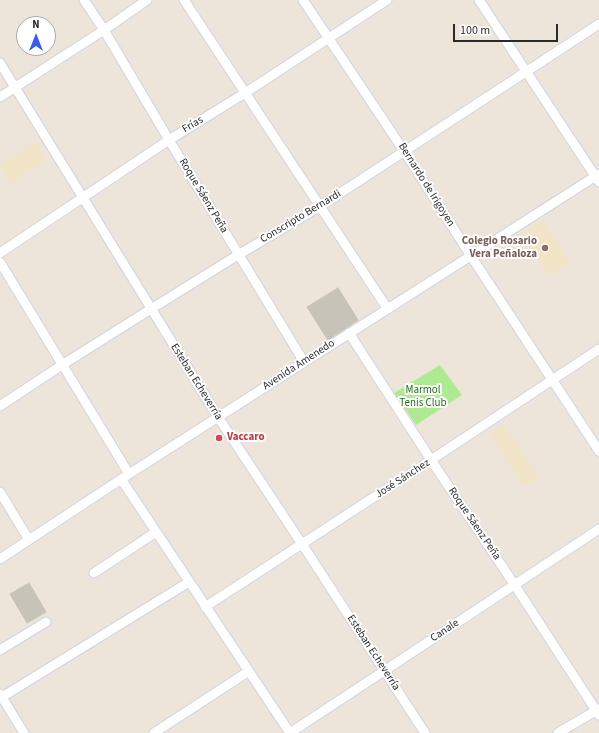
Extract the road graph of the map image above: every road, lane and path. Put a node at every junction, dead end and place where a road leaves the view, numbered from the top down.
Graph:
1 (84, 0) edge
2 (147, 0) edge
3 (184, 0) edge
4 (304, 0) edge
5 (388, 0) edge
6 (480, 0) edge
7 (599, 24) edge
8 (104, 30) junction
9 (329, 38) junction
10 (0, 63) edge
11 (527, 71) junction
12 (15, 87) junction
13 (245, 93) junction
14 (0, 97) edge
15 (169, 140) junction
16 (404, 151) junction
17 (598, 177) edge
18 (82, 198) junction
19 (319, 207) junction
20 (0, 253) edge
21 (238, 255) junction
22 (471, 256) junction
23 (0, 262) edge
24 (387, 308) junction
25 (151, 309) junction
26 (349, 333) junction
27 (599, 349) edge
28 (304, 362) junction
29 (62, 365) junction
30 (552, 380) junction
31 (0, 406) edge
32 (218, 417) junction
33 (599, 451) edge
34 (431, 460) junction
35 (125, 477) junction
36 (0, 492) edge
37 (599, 529) edge
38 (156, 532) junction
39 (29, 540) junction
40 (302, 544) junction
41 (0, 559) edge
42 (94, 573) dead end
43 (189, 582) junction
44 (514, 584) junction
45 (205, 607) junction
46 (46, 622) dead end
47 (0, 650) edge
48 (385, 671) junction
49 (249, 672) junction
50 (1, 696) edge
51 (4, 710) edge
52 (598, 712) edge
53 (24, 733) edge
54 (154, 733) edge
55 (290, 733) edge
56 (425, 733) edge
57 (558, 733) edge

1 - 8 street, Roque Sáenz Peña
2 - 8 street
3 - 13 street
4 - 9 street, Bernardo de Irigoyen
5 - 9 street, Frías
6 - 11 street
7 - 11 street, Conscripto Bernardi
8 - 12 street
8 - 15 street, Roque Sáenz Peña
9 - 13 street, Frías
9 - 16 street, Bernardo de Irigoyen
10 - 12 street, Esteban Echeverría
11 - 16 street, Conscripto Bernardi
11 - 17 street
12 - 14 street
12 - 18 street, Esteban Echeverría
13 - 15 street, Frías
13 - 19 street
15 - 18 street, Frías
15 - 21 street, Roque Sáenz Peña
16 - 19 street, Conscripto Bernardi
16 - 22 street, Bernardo de Irigoyen
17 - 22 street, Avenida Amenedo
18 - 20 street, Frías
18 - 25 street, Esteban Echeverría
19 - 21 street, Conscripto Bernardi
19 - 24 street
21 - 25 street, Conscripto Bernardi
21 - 28 street, Roque Sáenz Peña
22 - 24 street, Avenida Amenedo
22 - 30 street, Bernardo de Irigoyen
23 - 29 street
24 - 26 street, Avenida Amenedo
25 - 29 street, Conscripto Bernardi
25 - 32 street, Esteban Echeverría
26 - 28 street, Avenida Amenedo
26 - 34 street, Roque Sáenz Peña
27 - 30 street, José Sánchez
28 - 32 street, Avenida Amenedo
29 - 31 street, Conscripto Bernardi
29 - 35 street
30 - 33 street, Bernardo de Irigoyen
30 - 34 street, José Sánchez
32 - 35 street, Avenida Amenedo
32 - 40 street, Esteban Echeverría
34 - 40 street, José Sánchez
34 - 44 street, Roque Sáenz Peña
35 - 38 street
35 - 39 street, Avenida Amenedo
36 - 39 street
37 - 44 street, Canale
38 - 42 street
38 - 43 street
39 - 41 street, Avenida Amenedo
40 - 45 street, José Sánchez
40 - 48 street, Esteban Echeverría
43 - 45 street
43 - 50 street
44 - 48 street, Canale
44 - 52 street, Roque Sáenz Peña
45 - 49 street
46 - 47 street
48 - 55 street, Canale
48 - 56 street, Esteban Echeverría
49 - 54 street
49 - 55 street
50 - 51 street
51 - 53 street
52 - 57 street

